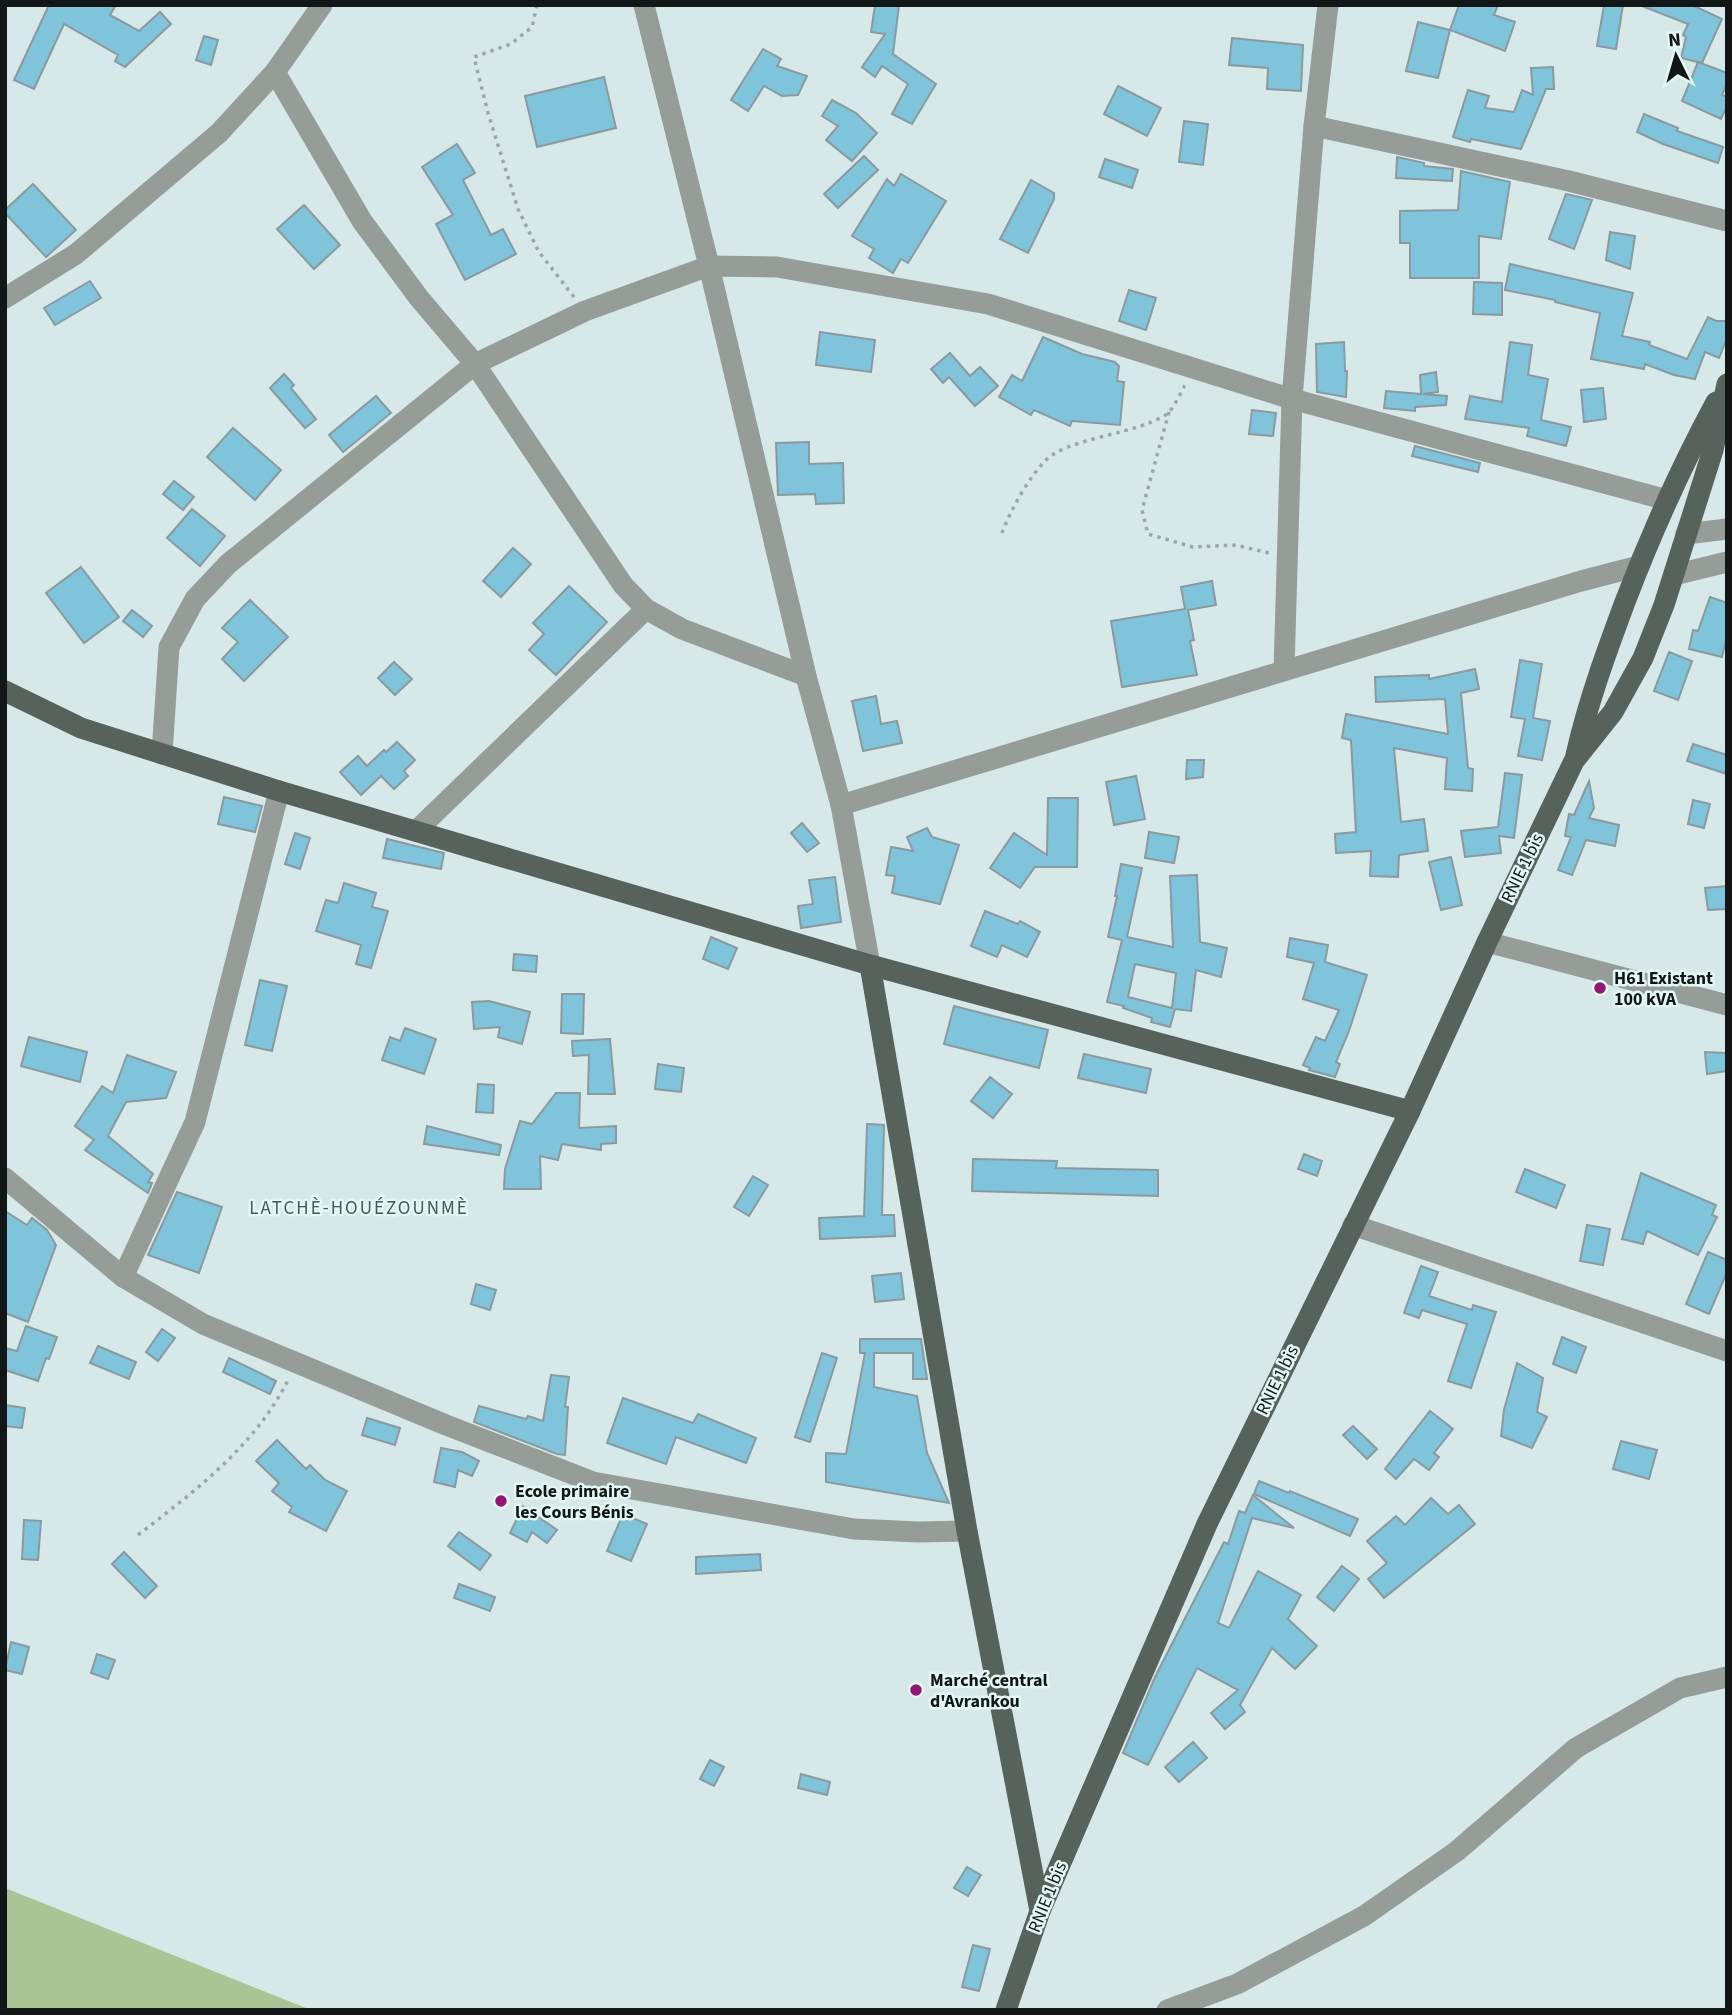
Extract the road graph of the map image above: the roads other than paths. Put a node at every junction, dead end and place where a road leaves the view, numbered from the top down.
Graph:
1 (644, 5) edge
2 (1328, 5) edge
3 (315, 7) edge
4 (275, 72) junction
5 (1314, 126) junction
6 (1727, 221) edge
7 (709, 266) junction
8 (5, 298) edge
9 (475, 364) junction
10 (1292, 399) junction
11 (1667, 499) junction
12 (1727, 529) edge
13 (1686, 534) junction
14 (1727, 562) edge
15 (1639, 566) junction
16 (1674, 575) junction
17 (646, 609) junction
18 (1284, 670) junction
19 (806, 676) junction
20 (5, 691) edge
21 (162, 754) junction
22 (1574, 761) junction
23 (279, 790) junction
24 (841, 805) junction
25 (416, 831) junction
26 (1487, 942) junction
27 (870, 964) junction
28 (1727, 1005) edge
29 (1410, 1111) junction
30 (5, 1178) edge
31 (1353, 1225) junction
32 (123, 1277) junction
33 (1727, 1351) edge
34 (967, 1531) junction
35 (1727, 1677) edge
36 (1040, 1911) junction
37 (1006, 2010) edge
38 (1167, 2010) edge

1 - 7 street
2 - 5 street
3 - 4 street
4 - 8 street
4 - 9 street
5 - 6 street
5 - 10 street
7 - 9 street
7 - 10 street
7 - 19 street
9 - 17 street
9 - 21 street
10 - 11 street
10 - 18 street
11 - 13 main road
11 - 15 main road
12 - 13 street
13 - 16 main road
14 - 16 street
15 - 18 street
15 - 22 main road
16 - 22 main road
17 - 19 street
17 - 25 street
18 - 24 street
19 - 24 street
20 - 21 main road
21 - 23 main road
22 - 26 main road, RNIE 1 bis
23 - 25 main road
23 - 32 street
24 - 27 street
25 - 27 main road
26 - 28 street
26 - 29 main road, RNIE 1 bis
27 - 29 main road
27 - 34 main road
29 - 31 main road, RNIE 1 bis
30 - 32 street
31 - 33 street
31 - 36 main road, RNIE 1 bis
32 - 34 street
34 - 36 main road
35 - 38 street
36 - 37 main road, RNIE 1 bis

